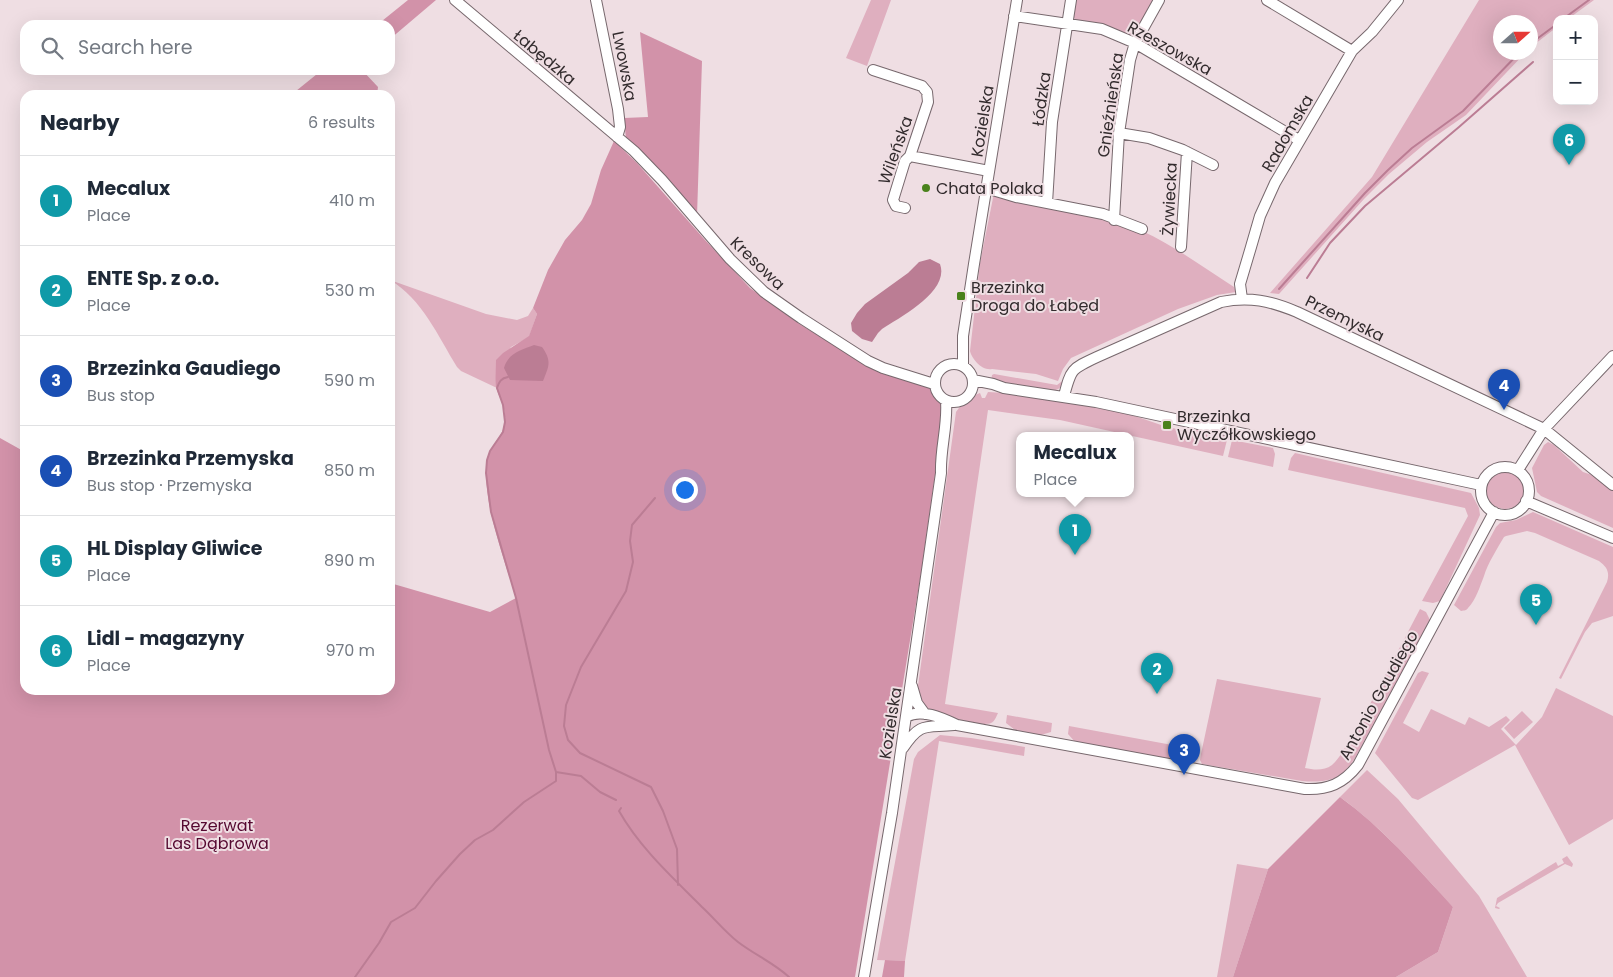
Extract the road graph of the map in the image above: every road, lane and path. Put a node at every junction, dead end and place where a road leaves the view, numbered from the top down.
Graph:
1 (455, 0) edge
2 (596, 0) edge
3 (1017, 0) edge
4 (1071, 0) edge
5 (1159, 0) edge
6 (1267, 0) edge
7 (1398, 0) edge
8 (1014, 16) junction
9 (1067, 24) junction
10 (1134, 43) junction
11 (1352, 51) junction
12 (873, 70) dead end
13 (1119, 133) junction
14 (617, 137) junction
15 (1299, 140) junction
16 (1187, 152) junction
17 (910, 156) junction
18 (1214, 165) dead end
19 (989, 171) junction
20 (986, 188) junction
21 (1047, 203) junction
22 (904, 208) dead end
23 (1114, 220) junction
24 (1142, 229) dead end
25 (1181, 247) dead end
26 (1242, 299) junction
27 (1613, 356) edge
28 (958, 364) junction
29 (935, 379) junction
30 (972, 385) junction
31 (1064, 396) junction
32 (951, 401) junction
33 (1544, 429) junction
34 (1518, 470) junction
35 (1481, 485) junction
36 (1613, 485) edge
37 (1526, 500) junction
38 (1494, 512) junction
39 (1613, 538) edge
40 (911, 683) junction
41 (925, 714) junction
42 (906, 717) junction
43 (957, 725) junction
44 (926, 726) junction
45 (901, 751) junction
46 (864, 977) edge

1 - 14 street, Łabędzka
2 - 14 street, Lwowska
3 - 8 street, Kozielska
4 - 9 street, Łódzka
5 - 10 street, Gnieźnieńska
6 - 11 street
7 - 11 street, Radomska
8 - 9 street, Rzeszowska
8 - 19 street, Kozielska
9 - 10 street, Rzeszowska
9 - 21 street, Łódzka
10 - 13 street, Gnieźnieńska
10 - 15 street, Rzeszowska
11 - 15 street, Radomska
12 - 17 street, Wileńska
13 - 16 street, Żywiecka
13 - 23 street, Gnieźnieńska
14 - 29 street, Kresowa
15 - 26 street, Radomska
16 - 18 street, Żywiecka
16 - 25 street, Żywiecka
17 - 19 street
17 - 22 street, Wileńska
19 - 20 street, Kozielska
20 - 21 street
20 - 28 street, Kozielska
21 - 23 street
23 - 24 street
26 - 31 street, Przemyska
26 - 33 street, Przemyska
27 - 33 street
28 - 29 street
28 - 30 street
29 - 32 street
30 - 31 street
30 - 32 street
31 - 35 street
32 - 40 street, Kozielska
33 - 34 street
33 - 36 street, Przemyska
34 - 35 street
34 - 37 street
35 - 38 street
37 - 38 street
37 - 39 street
38 - 43 street, Antonio Gaudiego
40 - 41 street
40 - 42 street, Kozielska
41 - 42 street, Antonio Gaudiego
41 - 43 street, Antonio Gaudiego
42 - 44 street, Antonio Gaudiego
42 - 45 street, Kozielska
43 - 44 street, Antonio Gaudiego
44 - 45 street
45 - 46 street, Kozielska

